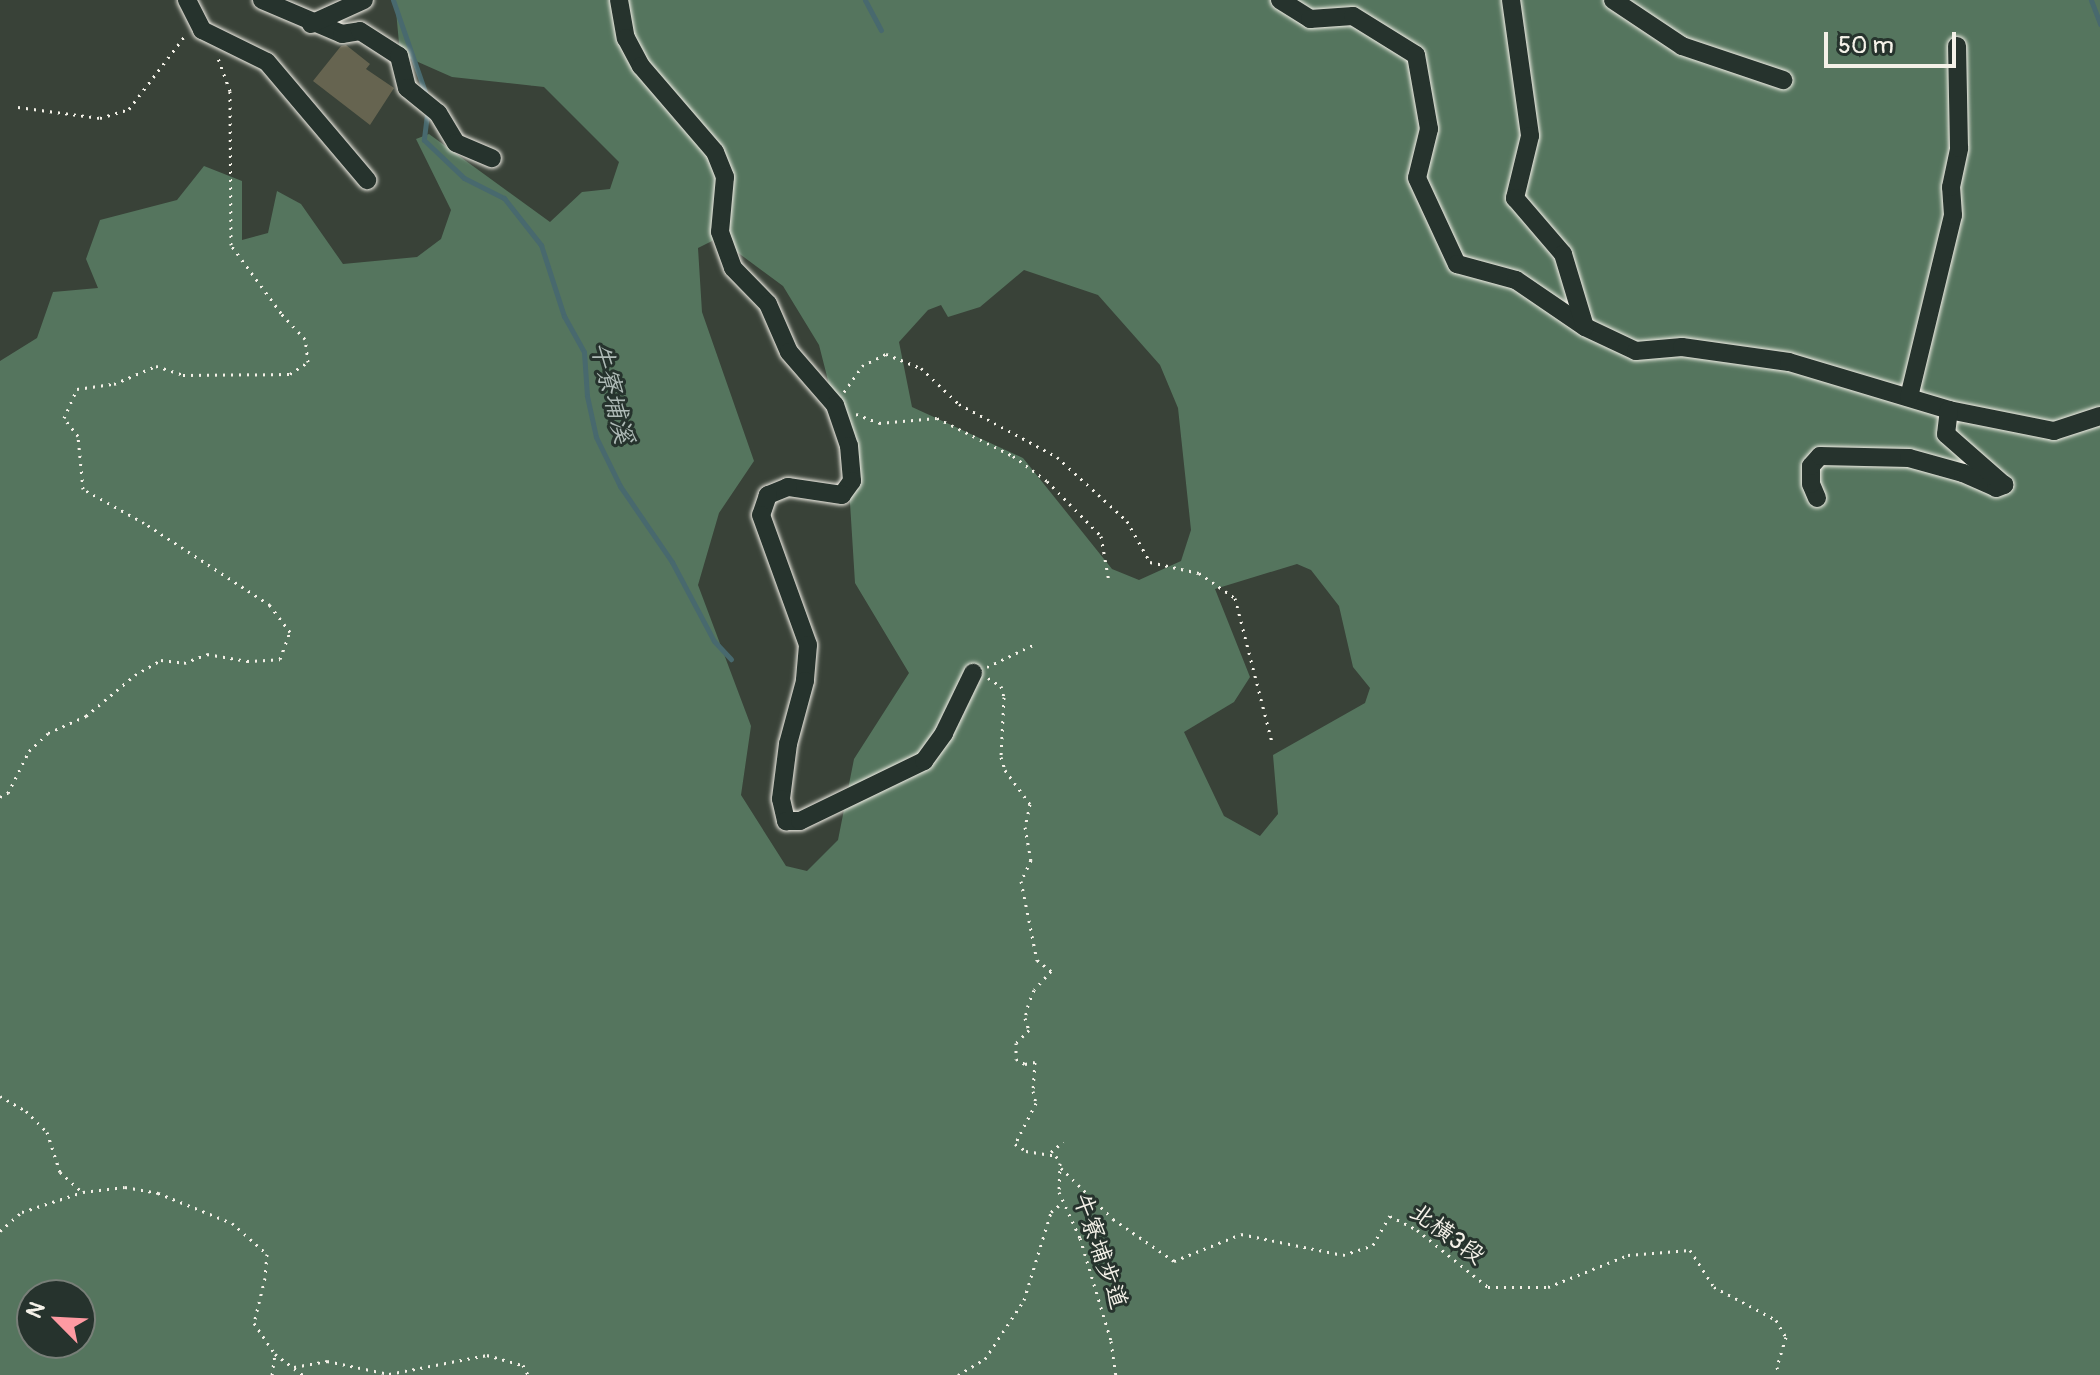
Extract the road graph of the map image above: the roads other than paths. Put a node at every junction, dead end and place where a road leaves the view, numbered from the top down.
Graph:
1 (187, 0) edge
2 (262, 0) edge
3 (364, 0) edge
4 (619, 0) edge
5 (1280, 0) edge
6 (1511, 0) edge
7 (1613, 0) edge
8 (311, 24) junction
9 (1957, 46) dead end
10 (1783, 80) dead end
11 (492, 158) dead end
12 (367, 180) dead end
13 (1585, 327) junction
14 (1909, 397) junction
15 (1949, 410) junction
16 (2100, 416) edge
17 (1817, 498) dead end
18 (973, 673) road end

1 - 12 street
2 - 8 street
3 - 8 street
4 - 18 street
5 - 13 street
6 - 13 street
7 - 10 street
8 - 11 street
9 - 14 street
13 - 14 street
14 - 15 street
15 - 16 street
15 - 17 street

